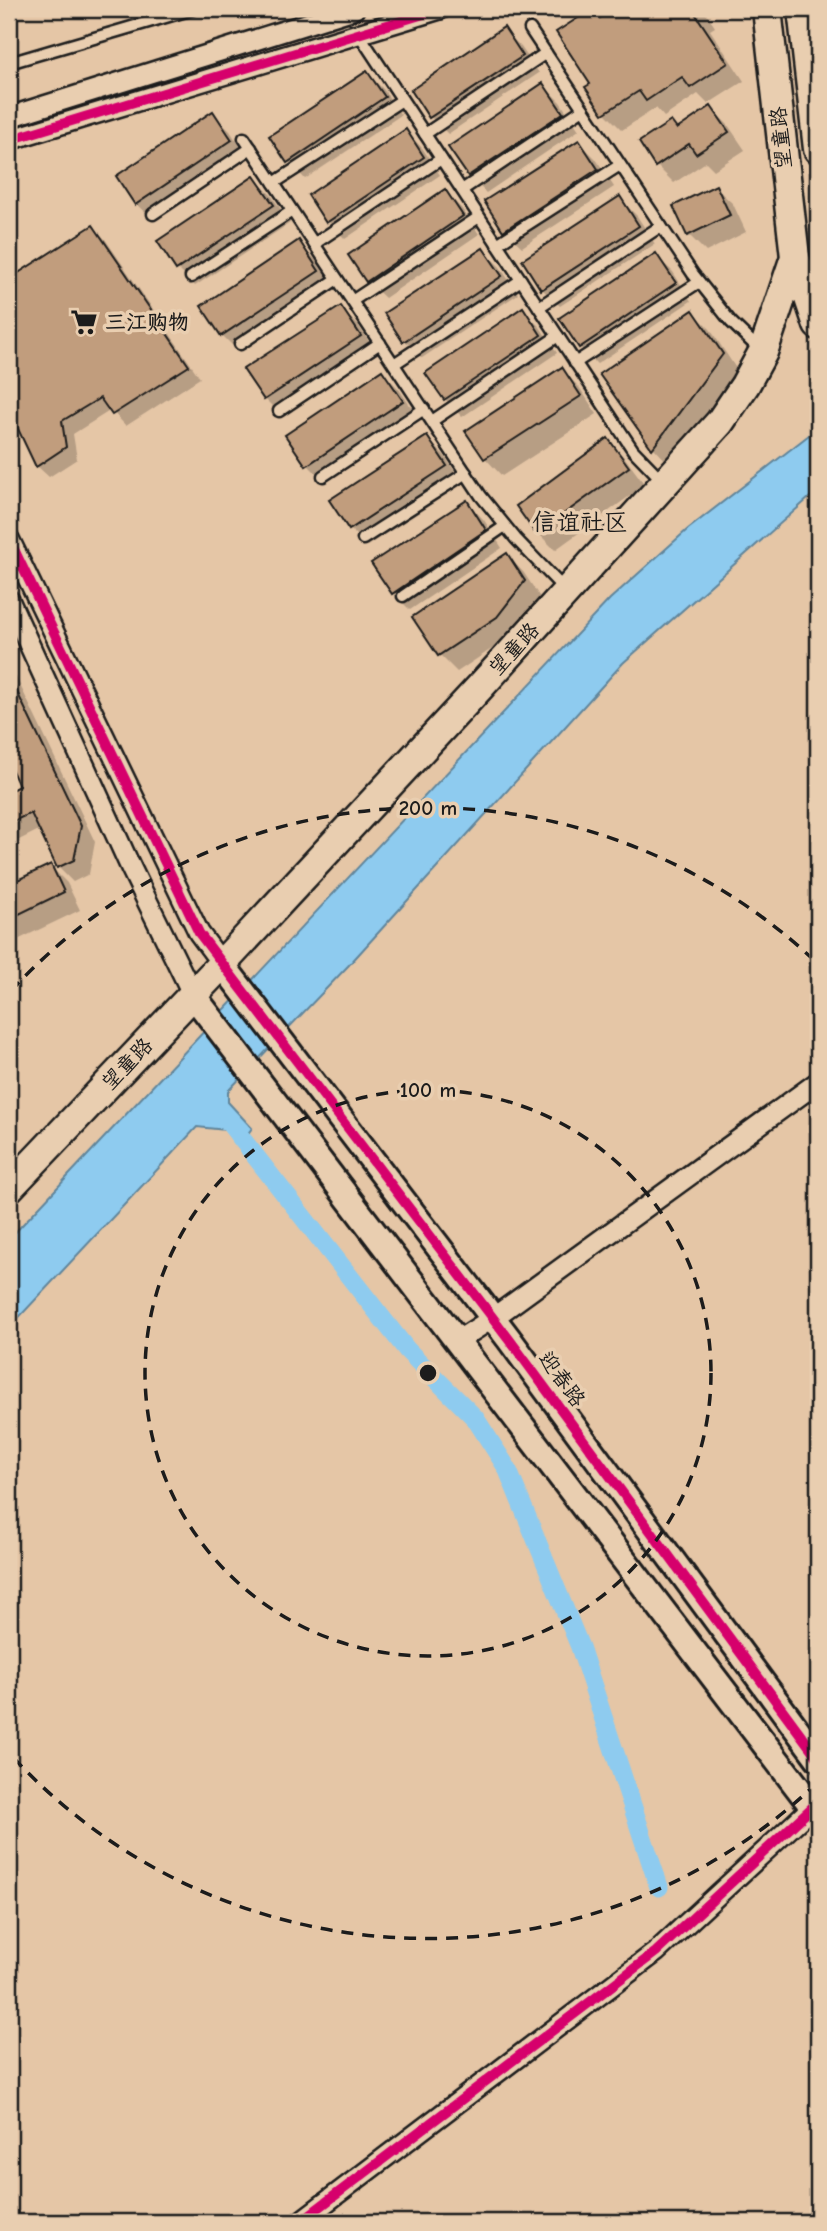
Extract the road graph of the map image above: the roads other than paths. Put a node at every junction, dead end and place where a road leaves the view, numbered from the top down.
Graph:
1 (193, 9) edge
2 (354, 9) edge
3 (440, 9) edge
4 (767, 9) edge
5 (803, 9) edge
6 (328, 13) edge
7 (530, 29) dead end
8 (359, 34) junction
9 (546, 53) junction
10 (9, 63) edge
11 (402, 100) junction
12 (583, 109) junction
13 (9, 117) edge
14 (425, 134) junction
15 (244, 138) dead end
16 (9, 140) edge
17 (251, 148) junction
18 (818, 149) edge
19 (441, 159) junction
20 (620, 165) junction
21 (274, 183) junction
22 (462, 190) junction
23 (292, 211) junction
24 (153, 214) dead end
25 (479, 216) junction
26 (661, 226) junction
27 (314, 244) junction
28 (497, 244) junction
29 (794, 257) junction
30 (191, 277) dead end
31 (337, 279) junction
32 (521, 279) junction
33 (699, 282) junction
34 (352, 301) junction
35 (539, 307) junction
36 (818, 324) edge
37 (558, 336) junction
38 (240, 344) dead end
39 (380, 344) junction
40 (763, 352) junction
41 (575, 363) junction
42 (394, 364) junction
43 (424, 409) junction
44 (279, 411) dead end
45 (432, 421) junction
46 (466, 473) junction
47 (323, 476) dead end
48 (665, 482) junction
49 (505, 526) junction
50 (9, 539) edge
51 (363, 539) dead end
52 (15, 567) edge
53 (566, 591) junction
54 (402, 596) dead end
55 (9, 600) edge
56 (222, 964) junction
57 (193, 995) junction
58 (818, 1082) edge
59 (9, 1188) edge
60 (493, 1318) junction
61 (457, 1341) junction
62 (818, 1758) edge
63 (817, 1808) edge
64 (300, 2222) edge

1 - 10 lane
2 - 6 street
3 - 8 street
4 - 29 main road, 望童路
5 - 18 main road, 望童路
6 - 13 street
7 - 9 lane
8 - 11 lane
8 - 16 street
9 - 12 lane
9 - 14 lane
11 - 14 lane
11 - 21 lane
12 - 20 lane
12 - 22 lane
14 - 19 lane
15 - 17 lane
17 - 21 lane
17 - 24 lane
19 - 22 lane
19 - 27 lane
20 - 26 lane
20 - 28 lane
21 - 23 lane
22 - 25 lane
23 - 27 lane
23 - 30 lane
25 - 28 lane
25 - 34 lane
26 - 33 lane
26 - 35 lane
27 - 31 lane
28 - 32 lane
29 - 36 main road
29 - 40 main road, 望童路
31 - 34 lane
31 - 38 lane
32 - 35 lane
32 - 42 lane
33 - 40 lane
33 - 41 lane
34 - 39 lane
35 - 37 lane
37 - 41 lane
37 - 45 lane
39 - 42 lane
39 - 44 lane
40 - 48 main road, 望童路
41 - 48 lane
42 - 43 lane
43 - 45 lane
43 - 47 lane
45 - 46 lane
46 - 49 lane
46 - 51 lane
48 - 53 main road, 望童路
49 - 53 lane
49 - 54 lane
50 - 52 street
52 - 56 street
53 - 56 main road, 望童路
55 - 57 street
56 - 57 main road, 望童路
56 - 60 street, 迎春路
57 - 59 main road, 望童路
57 - 61 street
58 - 60 street
60 - 61 street
60 - 62 street, 迎春路
61 - 63 street
63 - 64 street

